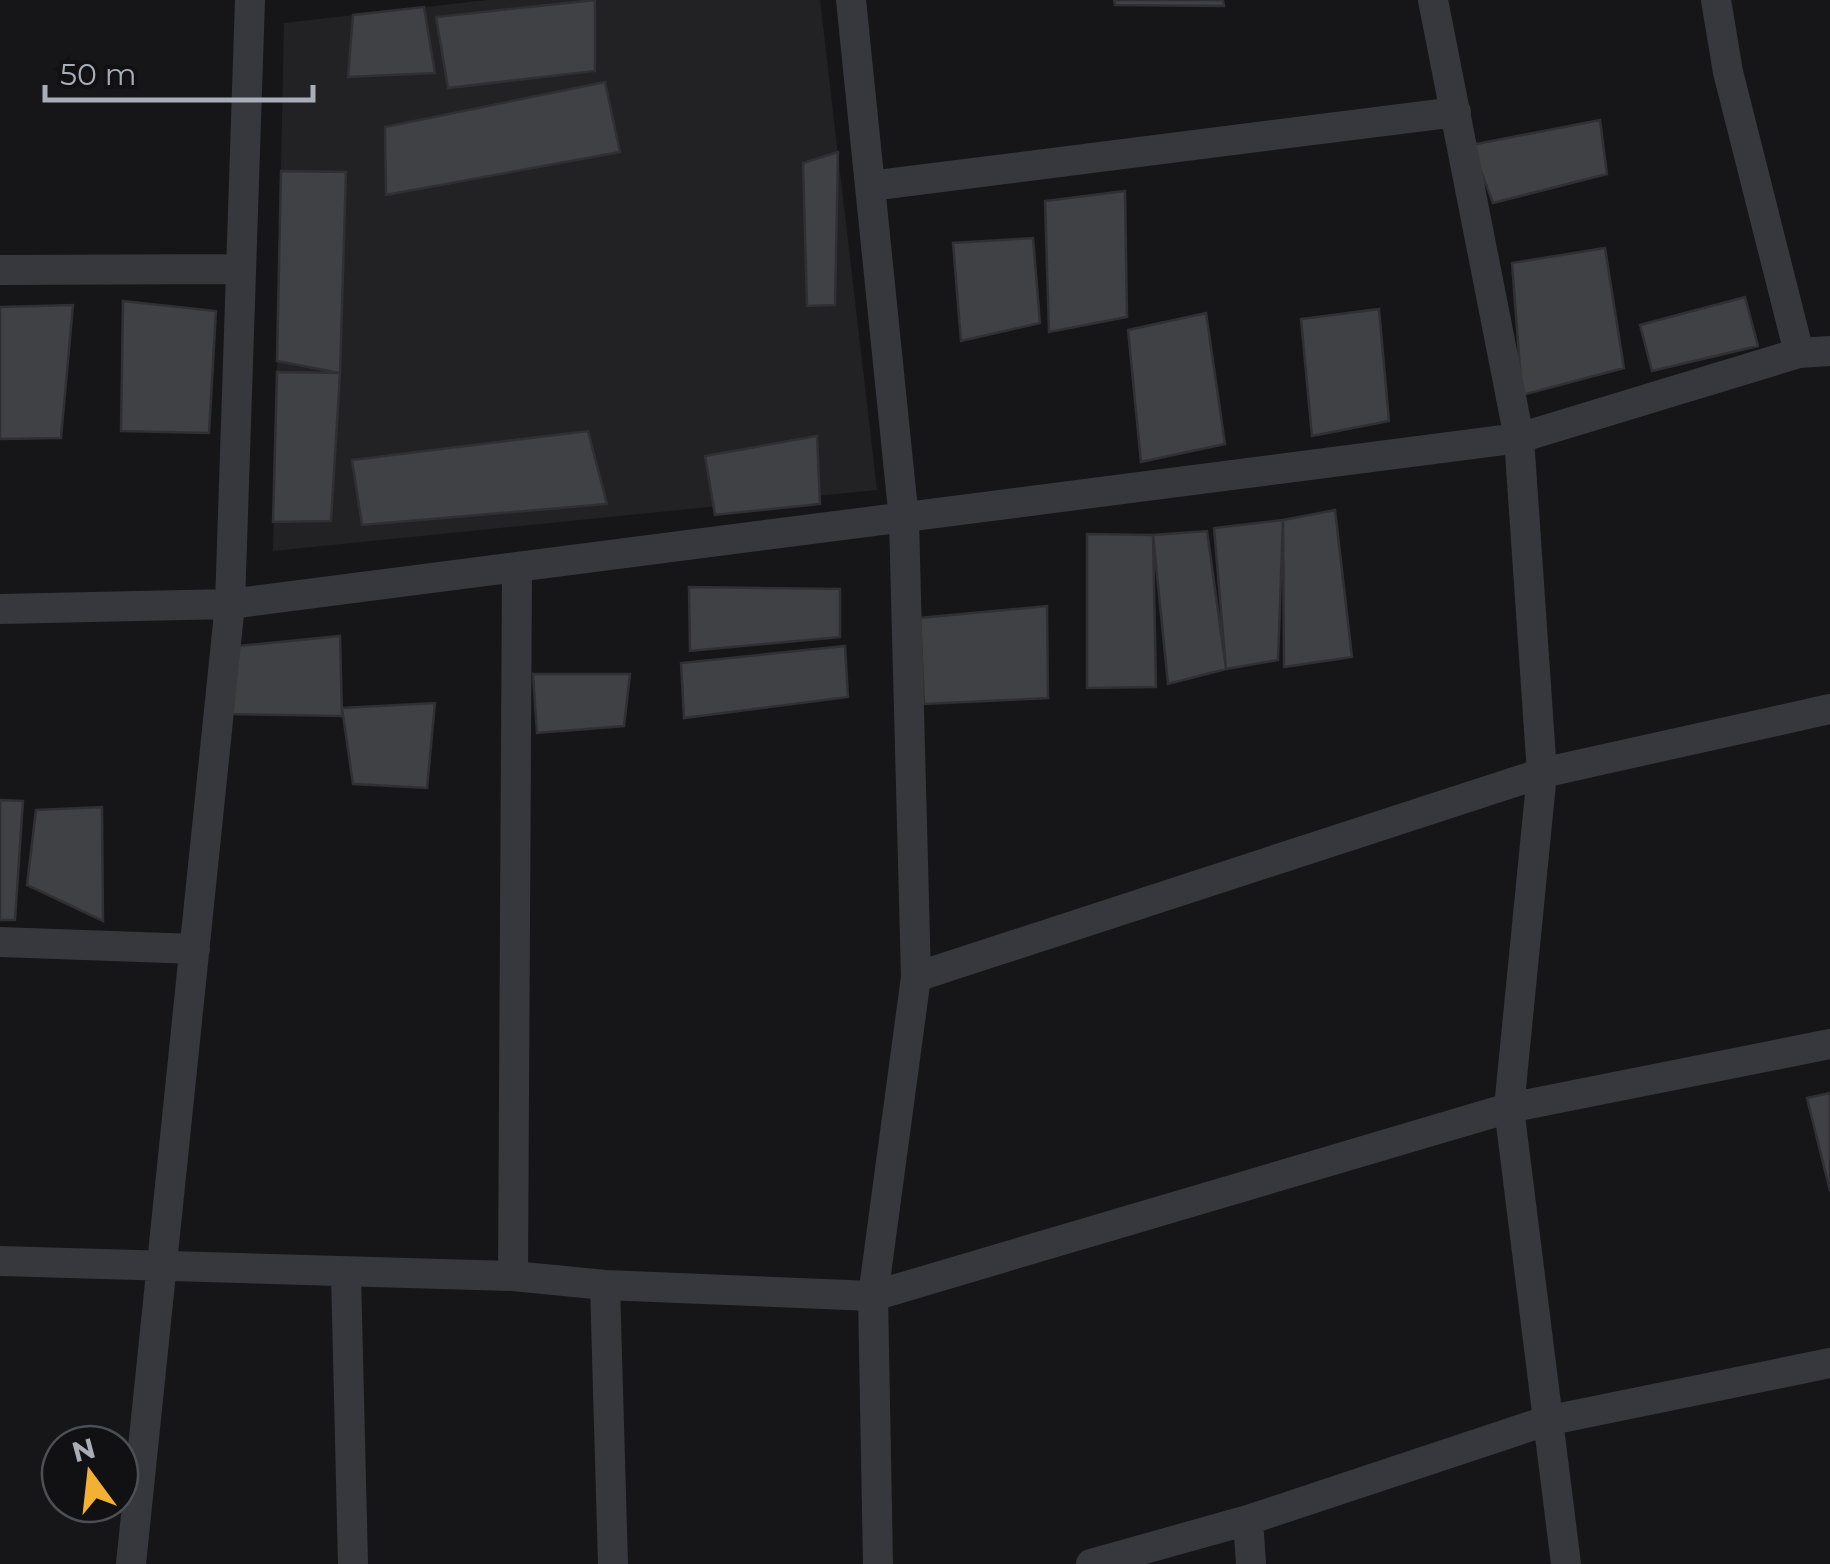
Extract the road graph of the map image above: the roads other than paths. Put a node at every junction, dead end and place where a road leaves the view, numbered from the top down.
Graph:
1 (250, 0) edge
2 (851, 0) edge
3 (1433, 0) edge
4 (1716, 0) edge
5 (1456, 112) junction
6 (870, 186) junction
7 (239, 269) junction
8 (0, 270) edge
9 (1830, 351) edge
10 (1799, 353) junction
11 (1518, 438) junction
12 (904, 520) junction
13 (517, 568) junction
14 (230, 604) junction
15 (0, 609) edge
16 (1830, 709) edge
17 (1542, 773) junction
18 (0, 942) edge
19 (195, 949) junction
20 (916, 977) junction
21 (1830, 1044) edge
22 (1509, 1108) junction
23 (0, 1262) edge
24 (162, 1267) junction
25 (346, 1273) junction
26 (514, 1276) junction
27 (605, 1285) junction
28 (873, 1296) junction
29 (1830, 1364) edge
30 (1546, 1421) junction
31 (1248, 1520) junction
32 (131, 1564) edge
33 (353, 1564) edge
34 (613, 1564) edge
35 (878, 1564) edge
36 (1092, 1564) edge
37 (1250, 1564) edge
38 (1566, 1564) edge

1 - 7 street
2 - 6 street
3 - 5 street
4 - 10 street
5 - 6 street
5 - 11 street
6 - 12 street
7 - 8 street
7 - 14 street
9 - 10 street
10 - 11 street
11 - 12 street
11 - 17 street
12 - 13 street
12 - 20 street
13 - 14 street
13 - 26 street
14 - 15 street
14 - 19 street
16 - 17 street
17 - 20 street
17 - 22 street
18 - 19 street
19 - 24 street
20 - 28 street
21 - 22 street
22 - 28 street
22 - 30 street
23 - 24 street
24 - 25 street
24 - 32 street
25 - 26 street
25 - 33 street
26 - 27 street
27 - 28 street
27 - 34 street
28 - 35 street
29 - 30 street
30 - 31 street
30 - 38 street
31 - 36 street
31 - 37 street

